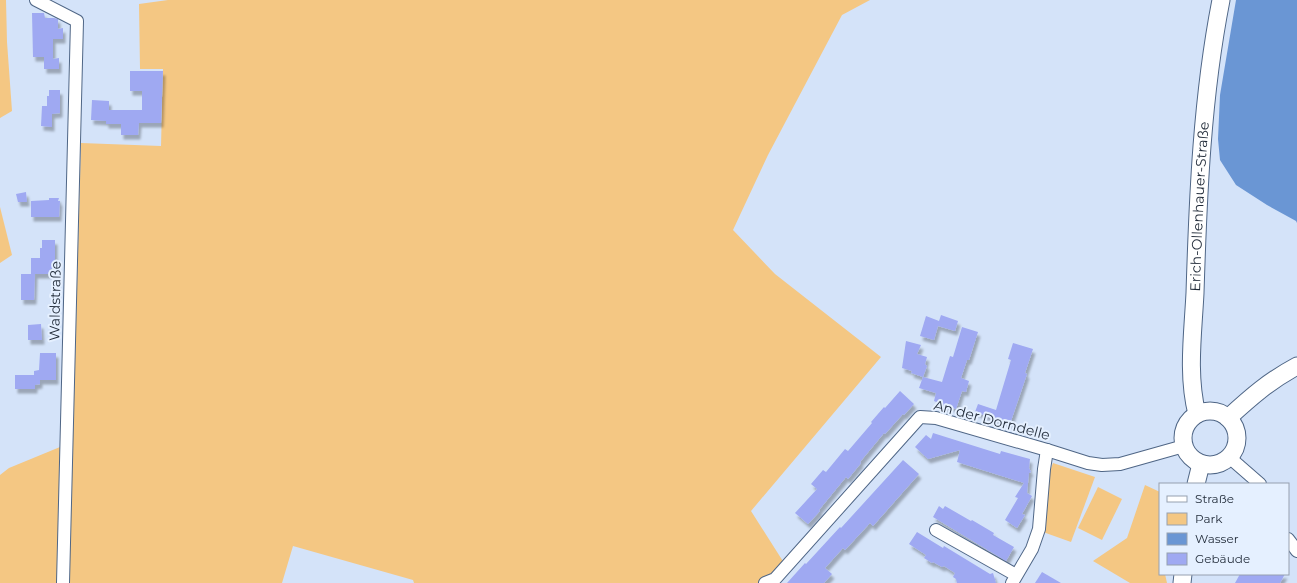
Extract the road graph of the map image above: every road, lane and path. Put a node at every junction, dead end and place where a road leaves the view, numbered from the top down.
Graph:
1 (36, 0) edge
2 (1221, 0) edge
3 (1297, 366) edge
4 (1196, 414) junction
5 (1228, 418) junction
6 (1184, 446) junction
7 (1047, 450) junction
8 (1230, 457) junction
9 (1201, 464) junction
10 (1196, 483) edge
11 (1259, 483) edge
12 (936, 530) dead end
13 (1289, 539) edge
14 (1297, 551) edge
15 (1014, 579) edge
16 (63, 583) edge
17 (765, 583) edge

1 - 16 street, Waldstraße
2 - 4 street, Erich-Ollenhauer-Straße
3 - 5 street
4 - 5 street
4 - 6 street
5 - 8 street
6 - 7 street, An der Dorndelle
6 - 9 street
7 - 15 street
7 - 17 street, An der Dorndelle
8 - 9 street
8 - 11 street
9 - 10 street
12 - 15 street
13 - 14 street

